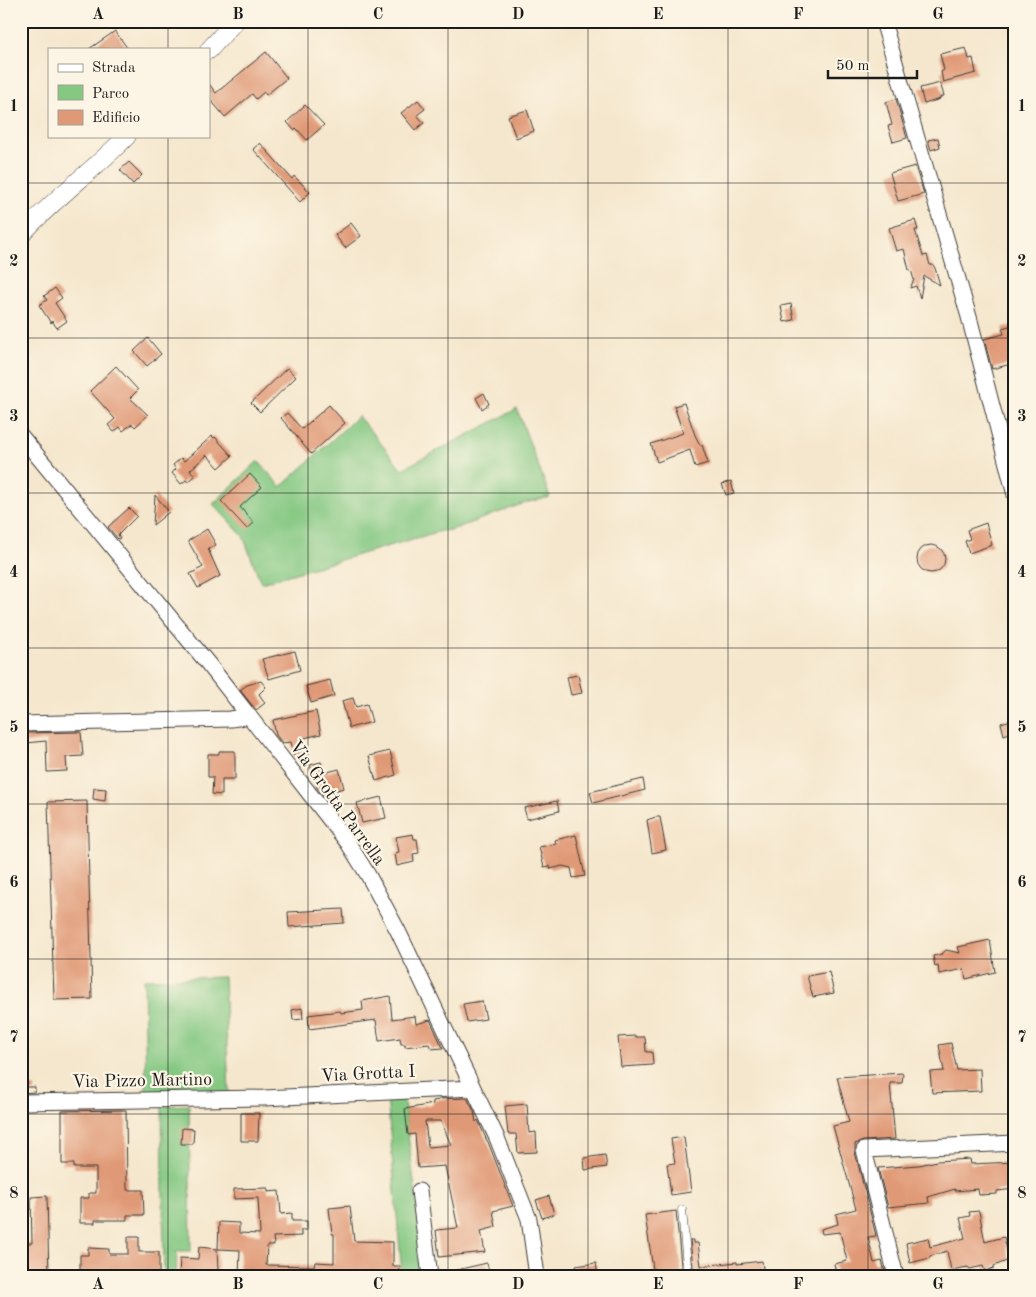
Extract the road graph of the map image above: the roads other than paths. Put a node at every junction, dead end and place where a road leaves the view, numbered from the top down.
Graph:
1 (235, 21) edge
2 (884, 21) edge
3 (210, 49) edge
4 (125, 138) edge
5 (21, 235) edge
6 (21, 436) edge
7 (1015, 495) edge
8 (249, 716) junction
9 (21, 724) edge
10 (473, 1088) junction
11 (264, 1098) joint
12 (21, 1102) edge
13 (1015, 1143) edge
14 (419, 1191) dead end
15 (682, 1210) dead end
16 (430, 1276) edge
17 (537, 1276) edge
18 (688, 1276) edge
19 (896, 1276) edge

1 - 3 street
2 - 7 street
4 - 5 street
6 - 8 street, Via Grotta Parrella
8 - 9 street
8 - 10 street, Via Grotta Parrella
10 - 11 street, Via Grotta I
10 - 17 street, Via Grotta Parrella
11 - 12 street, Via Pizzo Martino
13 - 19 street
14 - 16 street
15 - 18 lane

